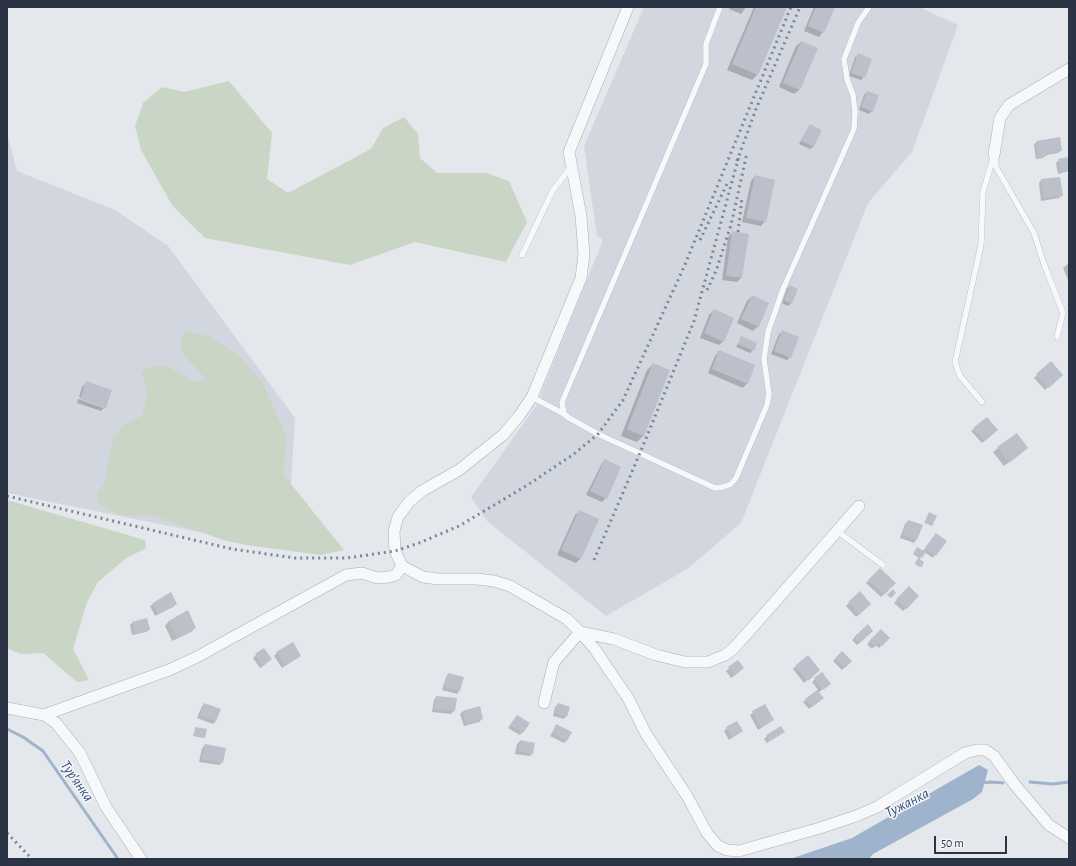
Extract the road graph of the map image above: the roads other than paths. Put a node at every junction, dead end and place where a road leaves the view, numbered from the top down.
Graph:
1 (628, 7) edge
2 (720, 7) edge
3 (869, 7) edge
4 (1069, 69) edge
5 (994, 155) junction
6 (572, 166) junction
7 (522, 255) dead end
8 (1057, 337) dead end
9 (532, 397) junction
10 (982, 402) dead end
11 (564, 414) junction
12 (859, 506) dead end
13 (837, 531) junction
14 (883, 565) dead end
15 (402, 566) junction
16 (580, 632) junction
17 (544, 702) dead end
18 (7, 708) edge
19 (44, 716) junction
20 (1069, 838) edge
21 (141, 859) edge

1 - 6 street
2 - 11 lane
3 - 11 lane
4 - 5 street
5 - 8 lane
5 - 10 lane
6 - 7 lane
6 - 9 street
9 - 11 lane
9 - 15 street
12 - 13 street
13 - 14 lane
13 - 16 street
15 - 16 street
15 - 19 street
16 - 17 street
16 - 20 street
18 - 19 street
19 - 21 street

